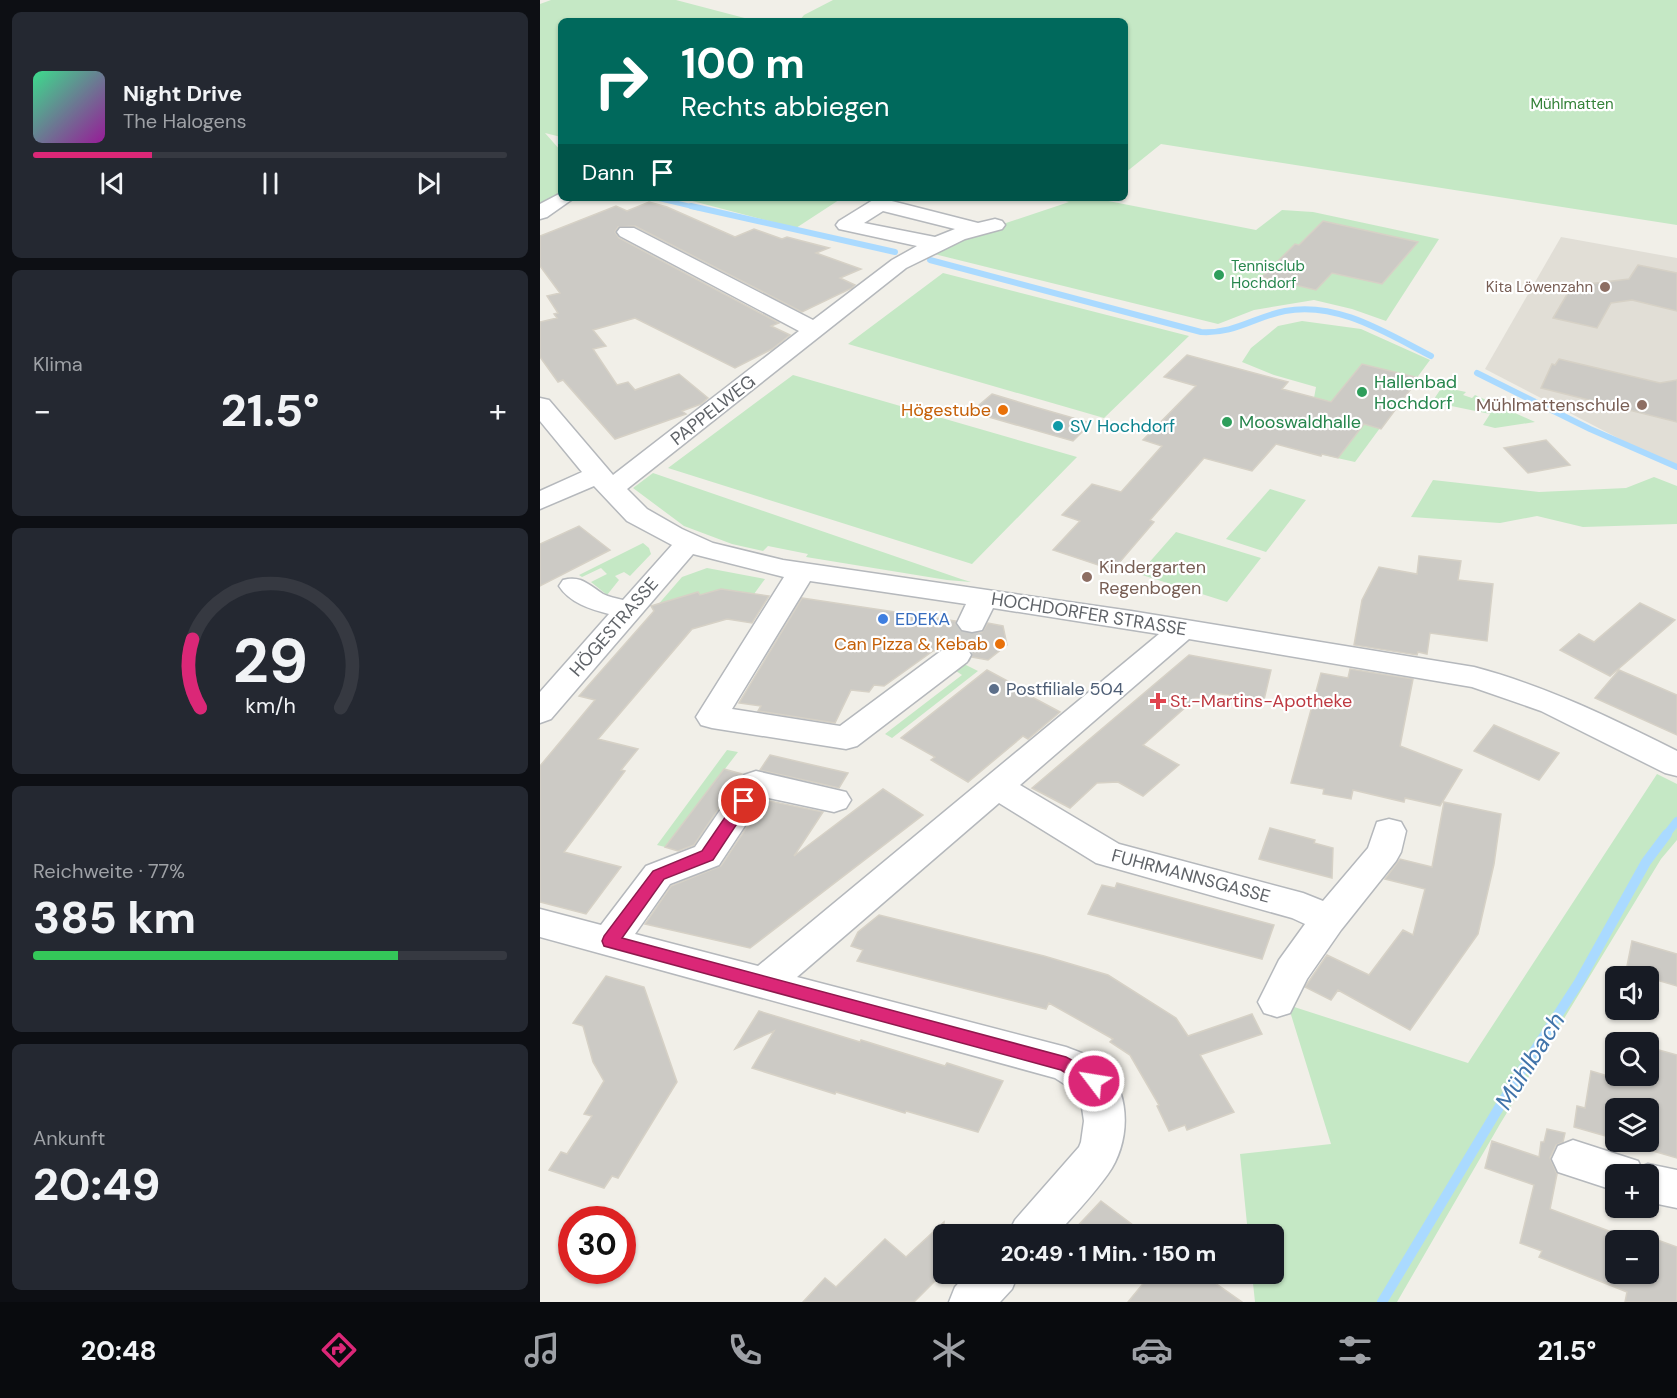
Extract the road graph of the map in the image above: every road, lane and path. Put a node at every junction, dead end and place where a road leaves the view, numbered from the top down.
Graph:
1 (559, 201) edge
2 (540, 213) edge
3 (627, 232) dead end
4 (939, 244) junction
5 (815, 330) junction
6 (540, 405) edge
7 (604, 482) junction
8 (540, 501) edge
9 (688, 542) junction
10 (802, 571) junction
11 (573, 586) dead end
12 (628, 610) junction
13 (1183, 628) junction
14 (956, 655) tunnel mouth
15 (540, 712) edge
16 (1677, 765) edge
17 (997, 786) junction
18 (834, 800) dead end
19 (1389, 831) dead end
20 (1328, 920) junction
21 (540, 923) edge
22 (610, 941) junction
23 (764, 983) junction
24 (1277, 1002) dead end
25 (1574, 1159) dead end
26 (1605, 1168) edge
27 (1659, 1185) edge
28 (1677, 1189) edge
29 (1039, 1224) edge
30 (987, 1284) edge
31 (971, 1302) edge

1 - 2 street
3 - 5 street
4 - 4 street, PAPPELWEG
4 - 5 street, PAPPELWEG
5 - 7 street, PAPPELWEG
6 - 7 street, HOCHDORFER STRASSE
7 - 8 street, PAPPELWEG
7 - 9 street, HOCHDORFER STRASSE
9 - 10 street, HOCHDORFER STRASSE
9 - 12 street, HÖGESTRASSE
10 - 13 street, HOCHDORFER STRASSE
10 - 14 street
11 - 12 street
12 - 15 street, HÖGESTRASSE
13 - 16 street, HOCHDORFER STRASSE
13 - 17 street
17 - 20 street, FUHRMANNSGASSE
17 - 23 street
18 - 22 street
19 - 20 street
20 - 24 street
21 - 22 street
22 - 23 street
23 - 29 street
25 - 26 street
27 - 28 street
30 - 31 street

